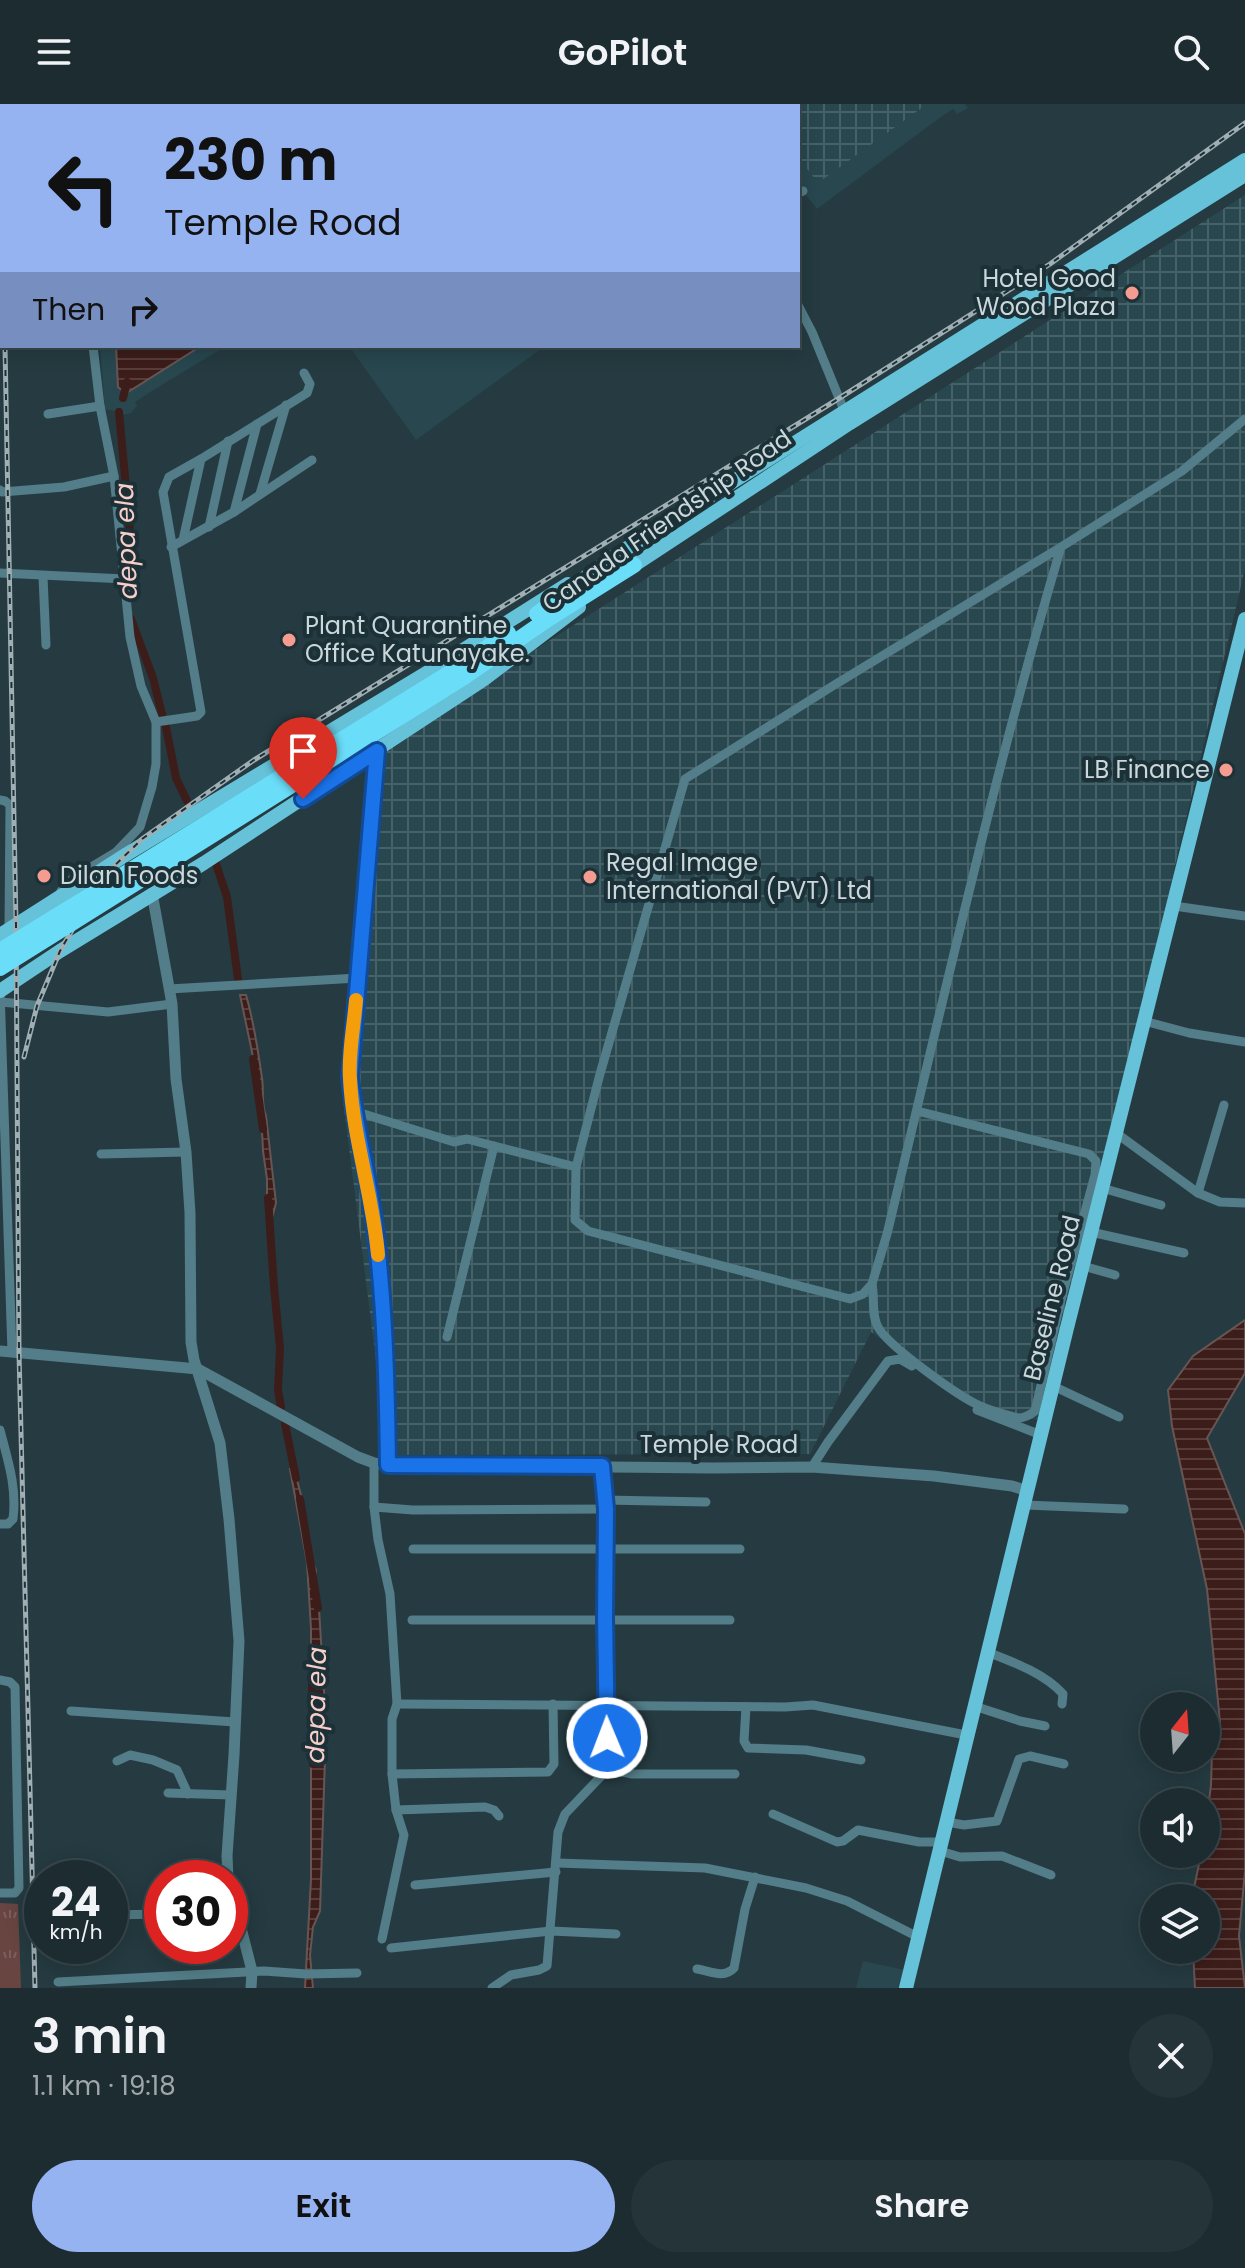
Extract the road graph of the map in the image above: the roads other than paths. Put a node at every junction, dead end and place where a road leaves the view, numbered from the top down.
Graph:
1 (1245, 160) edge
2 (1245, 175) edge
3 (800, 309) edge
4 (93, 348) edge
5 (304, 373) dead end
6 (286, 405) junction
7 (100, 406) junction
8 (48, 414) dead end
9 (847, 418) junction
10 (1245, 419) edge
11 (257, 424) junction
12 (228, 441) junction
13 (201, 459) junction
14 (312, 460) dead end
15 (114, 476) junction
16 (0, 490) edge
17 (260, 494) junction
18 (234, 512) junction
19 (209, 527) junction
20 (183, 540) junction
21 (171, 547) junction
22 (1061, 547) junction
23 (622, 552) junction
24 (634, 565) junction
25 (0, 573) edge
26 (43, 577) junction
27 (125, 579) junction
28 (1245, 619) edge
29 (46, 645) dead end
30 (460, 673) junction
31 (156, 722) junction
32 (377, 751) junction
33 (0, 800) edge
34 (152, 893) junction
35 (59, 897) junction
36 (1174, 906) junction
37 (1245, 916) edge
38 (5, 932) edge
39 (0, 951) edge
40 (0, 968) edge
41 (358, 978) junction
42 (169, 989) junction
43 (1, 993) edge
44 (172, 1004) junction
45 (1144, 1021) junction
46 (1245, 1042) edge
47 (1224, 1105) dead end
48 (354, 1111) junction
49 (917, 1111) junction
50 (1116, 1133) junction
51 (494, 1146) junction
52 (186, 1152) junction
53 (101, 1154) dead end
54 (576, 1167) junction
55 (1102, 1188) junction
56 (1198, 1193) junction
57 (1245, 1203) edge
58 (1161, 1205) dead end
59 (1091, 1232) junction
60 (1184, 1253) dead end
61 (1083, 1266) junction
62 (1115, 1275) dead end
63 (872, 1284) junction
64 (447, 1337) dead end
65 (6, 1352) edge
66 (198, 1369) junction
67 (1053, 1386) junction
68 (1119, 1417) dead end
69 (0, 1430) edge
70 (1041, 1435) junction
71 (374, 1463) junction
72 (388, 1465) junction
73 (602, 1466) junction
74 (812, 1467) junction
75 (1026, 1498) junction
76 (706, 1502) dead end
77 (606, 1505) junction
78 (374, 1507) junction
79 (1124, 1509) dead end
80 (0, 1524) edge
81 (413, 1549) dead end
82 (606, 1549) junction
83 (740, 1549) dead end
84 (605, 1619) junction
85 (412, 1620) dead end
86 (730, 1620) dead end
87 (987, 1652) junction
88 (0, 1680) edge
89 (397, 1704) junction
90 (553, 1704) junction
91 (1062, 1704) dead end
92 (974, 1706) junction
93 (607, 1707) junction
94 (746, 1707) junction
95 (71, 1711) dead end
96 (235, 1722) junction
97 (1045, 1726) dead end
98 (966, 1735) junction
99 (861, 1760) dead end
100 (117, 1761) dead end
101 (1064, 1764) dead end
102 (608, 1769) junction
103 (392, 1774) junction
104 (735, 1774) dead end
105 (168, 1793) dead end
106 (188, 1794) junction
107 (231, 1795) junction
108 (396, 1810) junction
109 (773, 1814) dead end
110 (499, 1816) dead end
111 (947, 1822) junction
112 (941, 1846) junction
113 (227, 1860) edge
114 (556, 1867) junction
115 (1051, 1875) dead end
116 (755, 1877) junction
117 (415, 1885) dead end
118 (0, 1893) edge
119 (551, 1931) junction
120 (616, 1934) dead end
121 (918, 1937) junction
122 (382, 1939) dead end
123 (391, 1948) dead end
124 (248, 1958) edge
125 (697, 1969) dead end
126 (252, 1971) junction
127 (357, 1973) dead end
128 (58, 1982) dead end
129 (251, 1988) edge
130 (492, 1988) edge
131 (906, 1988) edge

1 - 9 main road, Canada Friendship Road
2 - 9 main road, Canada Friendship Road
3 - 9 street
4 - 7 street
5 - 6 street
6 - 11 street
6 - 17 street
7 - 8 street
7 - 15 street
9 - 23 main road, Canada Friendship Road
9 - 24 main road, Canada Friendship Road
10 - 22 street
11 - 12 street
11 - 18 street
12 - 13 street
12 - 19 street
13 - 20 street
13 - 21 street
14 - 17 street
15 - 16 street
15 - 27 street
17 - 18 street
18 - 19 street
19 - 20 street
20 - 21 street
21 - 31 street
22 - 49 street
22 - 54 street
23 - 30 highway
23 - 35 main road, Canada Friendship Road
24 - 30 highway
24 - 32 main road, Canada Friendship Road
25 - 26 street
26 - 27 street
26 - 29 street
27 - 31 street
28 - 36 main road, Baseline Road
30 - 39 highway, bridge
30 - 40 highway, bridge
31 - 35 street
32 - 34 main road, Canada Friendship Road
32 - 41 street
33 - 38 street
34 - 42 street
34 - 43 main road, Canada Friendship Road
35 - 38 main road, Canada Friendship Road
36 - 37 street
36 - 45 main road, Baseline Road
41 - 42 street
41 - 48 street
42 - 44 street
43 - 44 street
43 - 65 street
44 - 52 street
45 - 46 street
45 - 50 main road, Baseline Road
47 - 56 street
48 - 51 street
48 - 72 street
49 - 63 street
49 - 63 street
50 - 55 main road, Baseline Road
50 - 56 street
51 - 54 street
51 - 64 street
52 - 53 street
52 - 66 street
54 - 63 street
55 - 58 street
55 - 59 main road, Baseline Road
56 - 57 street
59 - 60 street
59 - 61 main road, Baseline Road
61 - 62 street
61 - 67 main road, Baseline Road
65 - 66 street, Temple Road
66 - 71 street, Temple Road
66 - 96 street
67 - 68 street
67 - 70 main road, Baseline Road
69 - 80 street
70 - 74 street
70 - 75 main road, Baseline Road
71 - 72 street, Temple Road
71 - 78 street
72 - 73 street, Temple Road
73 - 74 street, Temple Road
73 - 77 street
74 - 75 street, Temple Road
75 - 79 street
75 - 87 main road, Baseline Road
76 - 77 street
77 - 78 street
77 - 82 street
78 - 89 street
81 - 82 street
82 - 83 street
82 - 84 street
84 - 85 street
84 - 86 street
84 - 93 street
87 - 91 street
87 - 92 main road, Baseline Road
88 - 118 street
89 - 90 street
89 - 103 street
90 - 93 street
90 - 103 street
92 - 97 street
92 - 98 main road, Baseline Road
93 - 94 street
93 - 102 street
94 - 98 street
94 - 99 street
95 - 96 street
96 - 107 street
98 - 111 main road, Baseline Road
100 - 106 street
101 - 111 street
102 - 104 street
102 - 114 street
103 - 108 street
105 - 106 street
106 - 107 street
107 - 113 street
108 - 110 street
108 - 122 street
109 - 112 street
111 - 112 main road, Baseline Road
112 - 115 street
112 - 121 main road, Baseline Road
114 - 116 street
114 - 117 street
114 - 119 street
116 - 121 street
116 - 125 street
119 - 120 street
119 - 123 street
119 - 130 street
121 - 131 main road, Baseline Road
124 - 126 street
126 - 127 street
126 - 128 street
126 - 129 street

